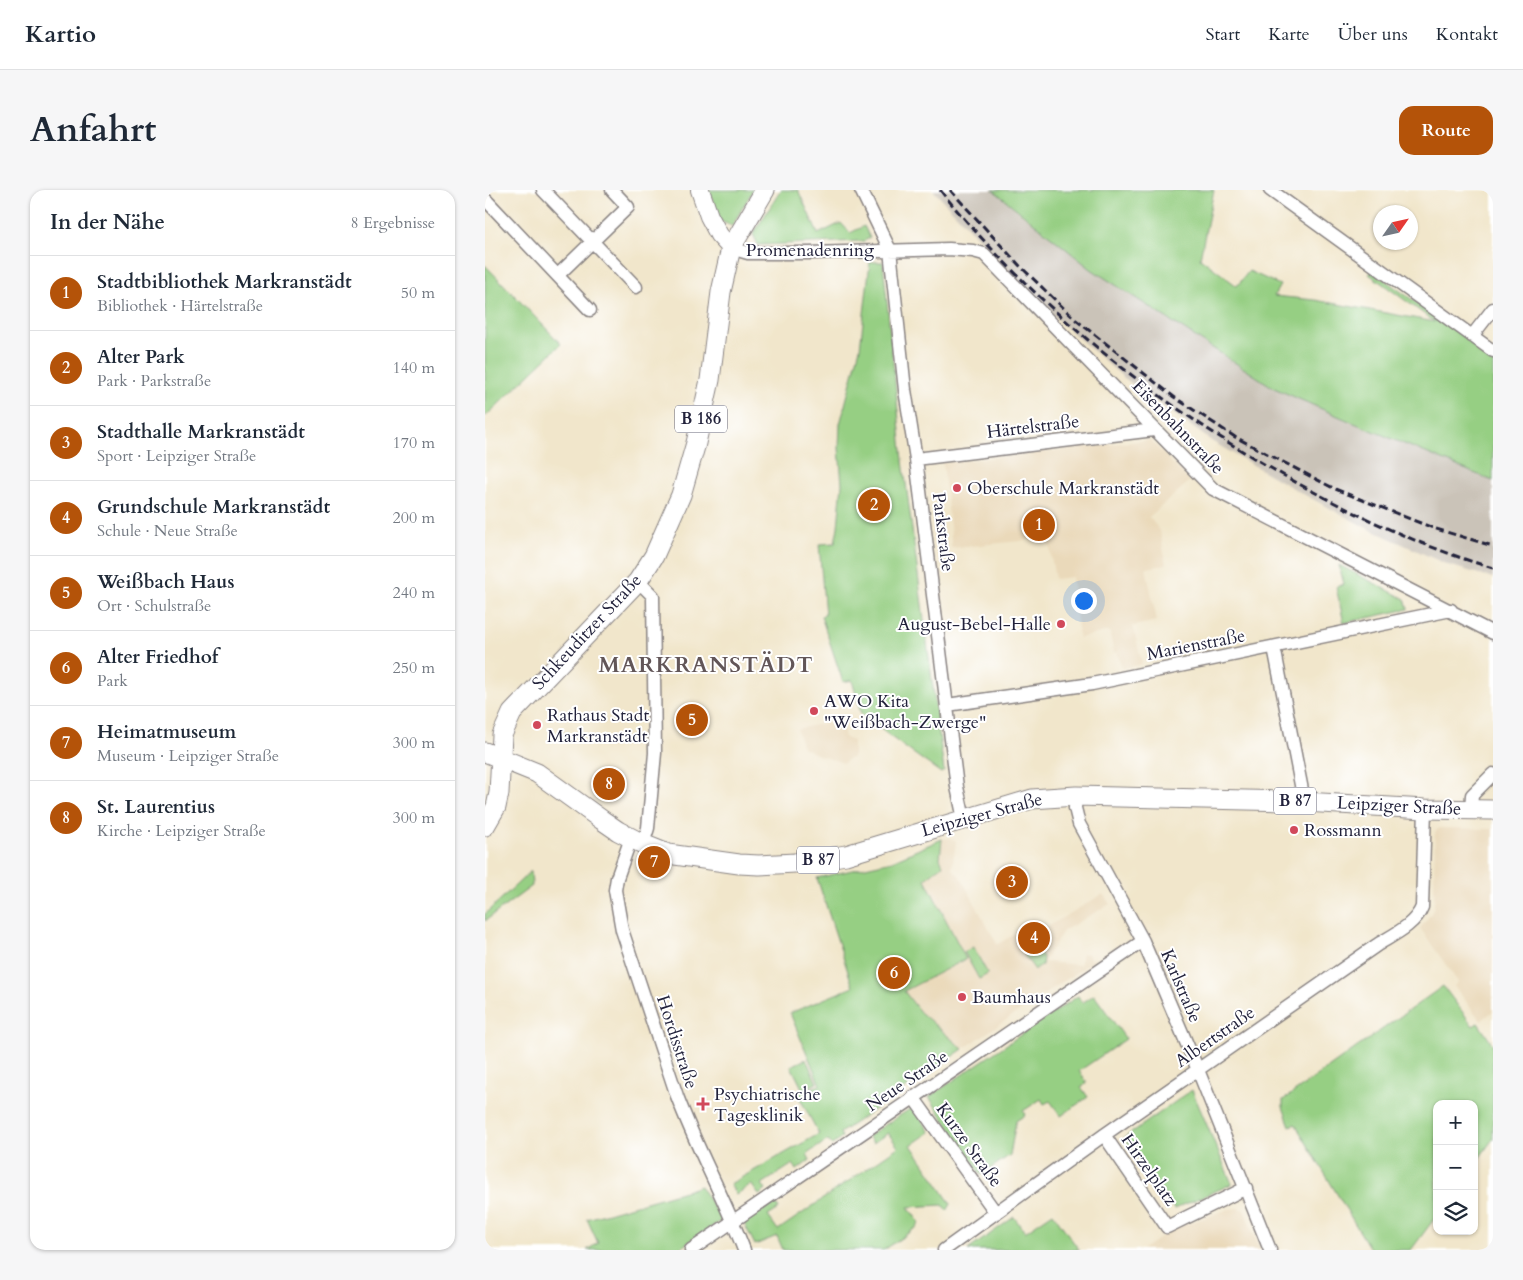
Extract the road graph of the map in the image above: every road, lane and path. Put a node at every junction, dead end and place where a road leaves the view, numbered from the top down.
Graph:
1 (543, 190) edge
2 (612, 190) edge
3 (700, 190) edge
4 (765, 190) edge
5 (861, 190) edge
6 (1270, 190) edge
7 (485, 199) edge
8 (593, 242) junction
9 (731, 248) junction
10 (890, 250) junction
11 (558, 275) junction
12 (635, 287) dead end
13 (1493, 308) edge
14 (590, 310) dead end
15 (1472, 336) junction
16 (1493, 351) edge
17 (1154, 430) junction
18 (916, 459) junction
19 (638, 581) junction
20 (1451, 610) junction
21 (1493, 632) edge
22 (1274, 647) junction
23 (947, 705) junction
24 (493, 756) edge
25 (1493, 774) edge
26 (1076, 796) junction
27 (1303, 802) junction
28 (1425, 809) junction
29 (1471, 809) junction
30 (1493, 810) edge
31 (964, 819) junction
32 (485, 826) edge
33 (637, 841) junction
34 (1143, 941) junction
35 (1198, 1070) junction
36 (913, 1098) junction
37 (1104, 1136) junction
38 (1246, 1188) junction
39 (996, 1213) junction
40 (733, 1220) junction
41 (691, 1250) edge
42 (744, 1250) edge
43 (944, 1250) edge
44 (1270, 1250) edge

1 - 8 street
2 - 8 street
3 - 9 main road, Promenadenring
4 - 9 main road, Schkeuditzer Straße / B 186
5 - 10 street, Promenadenring
6 - 15 street
7 - 11 street
8 - 11 street
8 - 12 street
9 - 10 street, Promenadenring
9 - 19 main road, Schkeuditzer Straße / B 186
10 - 17 street, Eisenbahnstraße
10 - 18 street, Parkstraße
11 - 14 street
13 - 15 street
15 - 16 street
17 - 18 street, Härtelstraße
17 - 20 street, Eisenbahnstraße
18 - 23 street, Parkstraße
19 - 24 main road, Schkeuditzer Straße / B 186
19 - 33 street, Hordisstraße
20 - 21 street, Eisenbahnstraße
20 - 22 street, Marienstraße
22 - 23 street, Marienstraße
22 - 27 street
23 - 31 street, Parkstraße
24 - 32 main road, B 186
24 - 33 main road, Leipziger Straße / B 87
25 - 29 street
26 - 27 main road, Leipziger Straße / B 87
26 - 31 main road, Leipziger Straße / B 87
26 - 34 street, Karlstraße
27 - 28 main road, Leipziger Straße / B 87
28 - 29 main road, Leipziger Straße / B 87
28 - 35 street, Albertstraße
29 - 30 main road, Leipziger Straße / B 87
31 - 33 main road, Leipziger Straße / B 87
33 - 40 street, Hordisstraße
34 - 35 street, Karlstraße
34 - 36 street, Neue Straße
35 - 37 street, Albertstraße
35 - 38 street, Karlstraße
36 - 39 street, Kurze Straße
36 - 40 street, Neue Straße
37 - 38 street, Hirzelplatz
37 - 39 street, Albertstraße
38 - 44 street, Karlstraße
39 - 43 street, Albertstraße
40 - 41 street, Neue Straße
40 - 42 street, Hordisstraße

